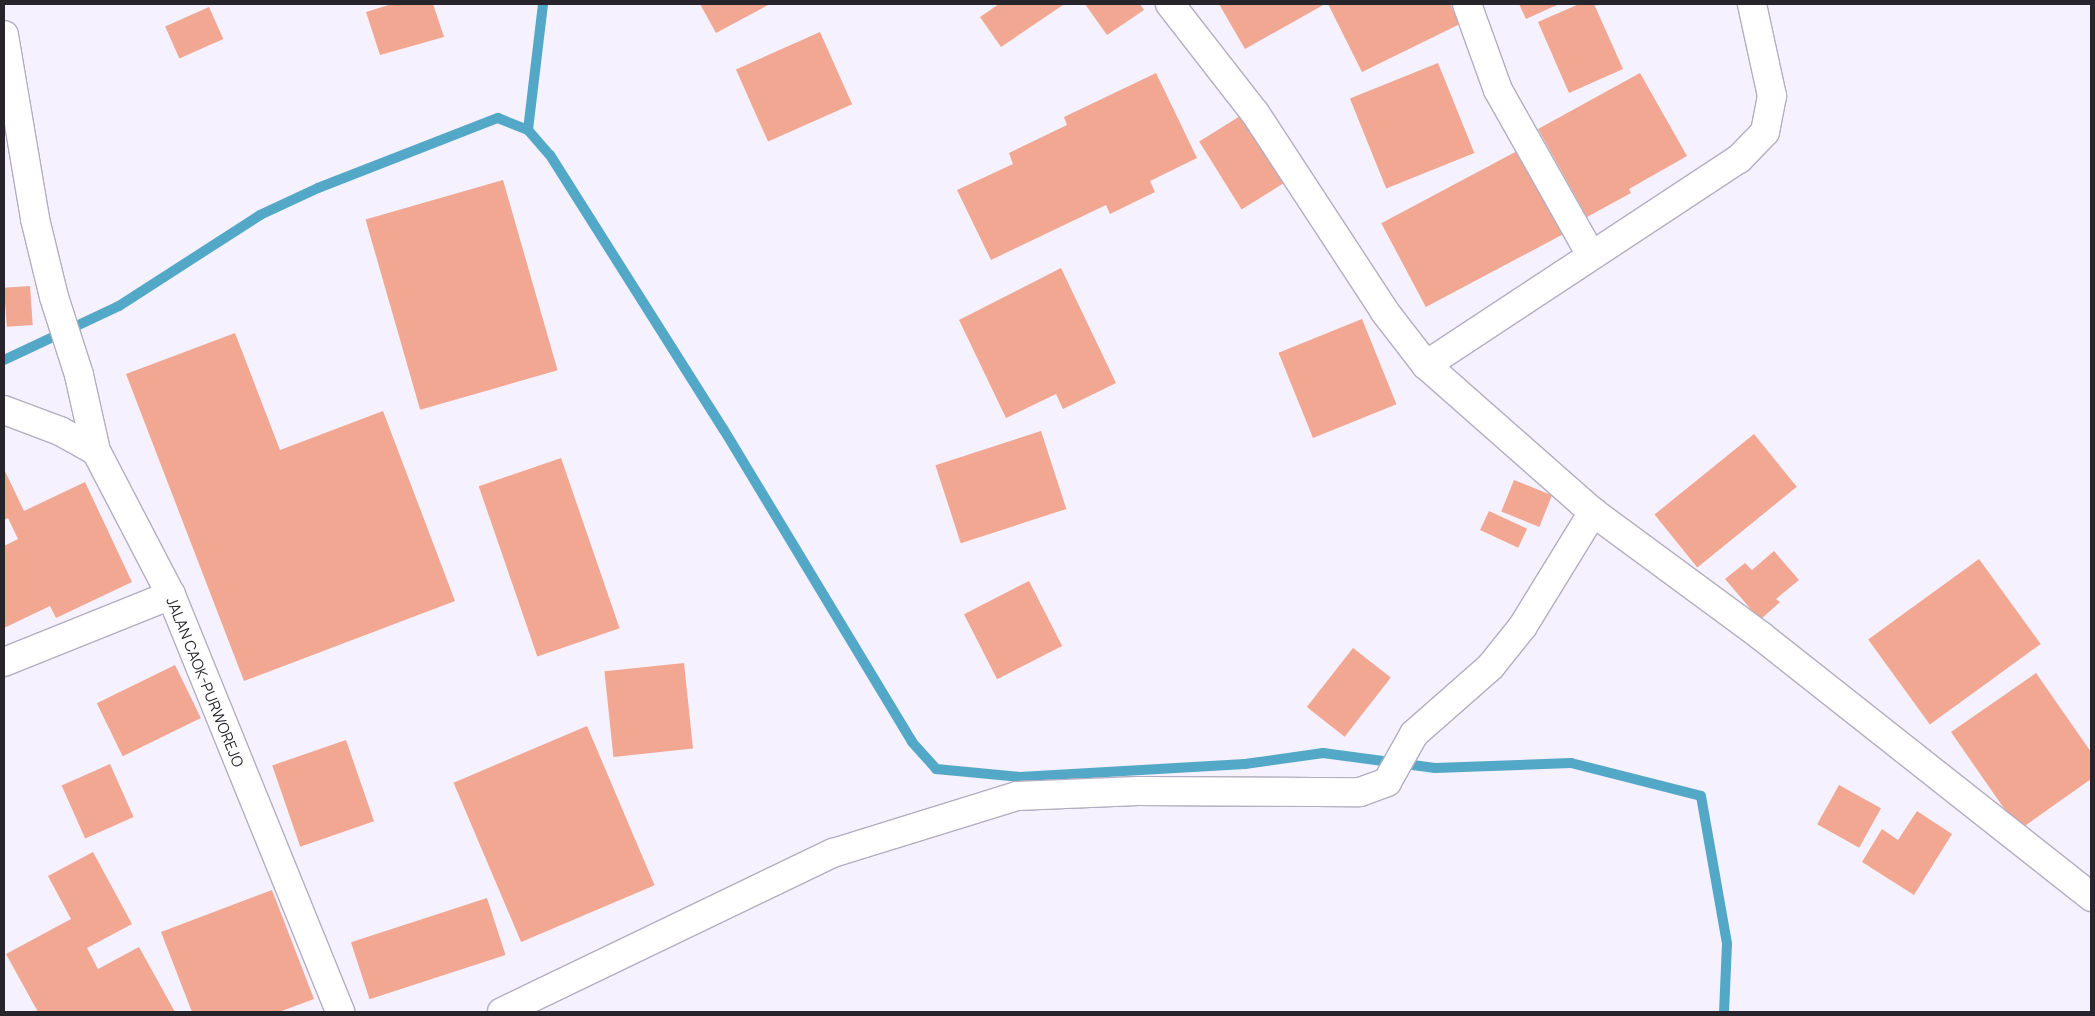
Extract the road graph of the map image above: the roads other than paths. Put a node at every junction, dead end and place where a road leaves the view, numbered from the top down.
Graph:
1 (1170, 4) edge
2 (1467, 4) edge
3 (1752, 4) edge
4 (4, 35) edge
5 (1590, 255) junction
6 (1426, 365) junction
7 (4, 410) edge
8 (96, 452) junction
9 (1594, 512) junction
10 (170, 595) junction
11 (4, 662) edge
12 (2091, 897) edge
13 (340, 1012) edge
14 (502, 1012) edge

1 - 6 street
2 - 5 street
3 - 5 street
4 - 8 street, JALAN CAOK-PURWOREJO
5 - 6 street
6 - 9 street
7 - 8 street
8 - 10 street, JALAN CAOK-PURWOREJO
9 - 12 street
9 - 14 street
10 - 11 street
10 - 13 street, JALAN CAOK-PURWOREJO

